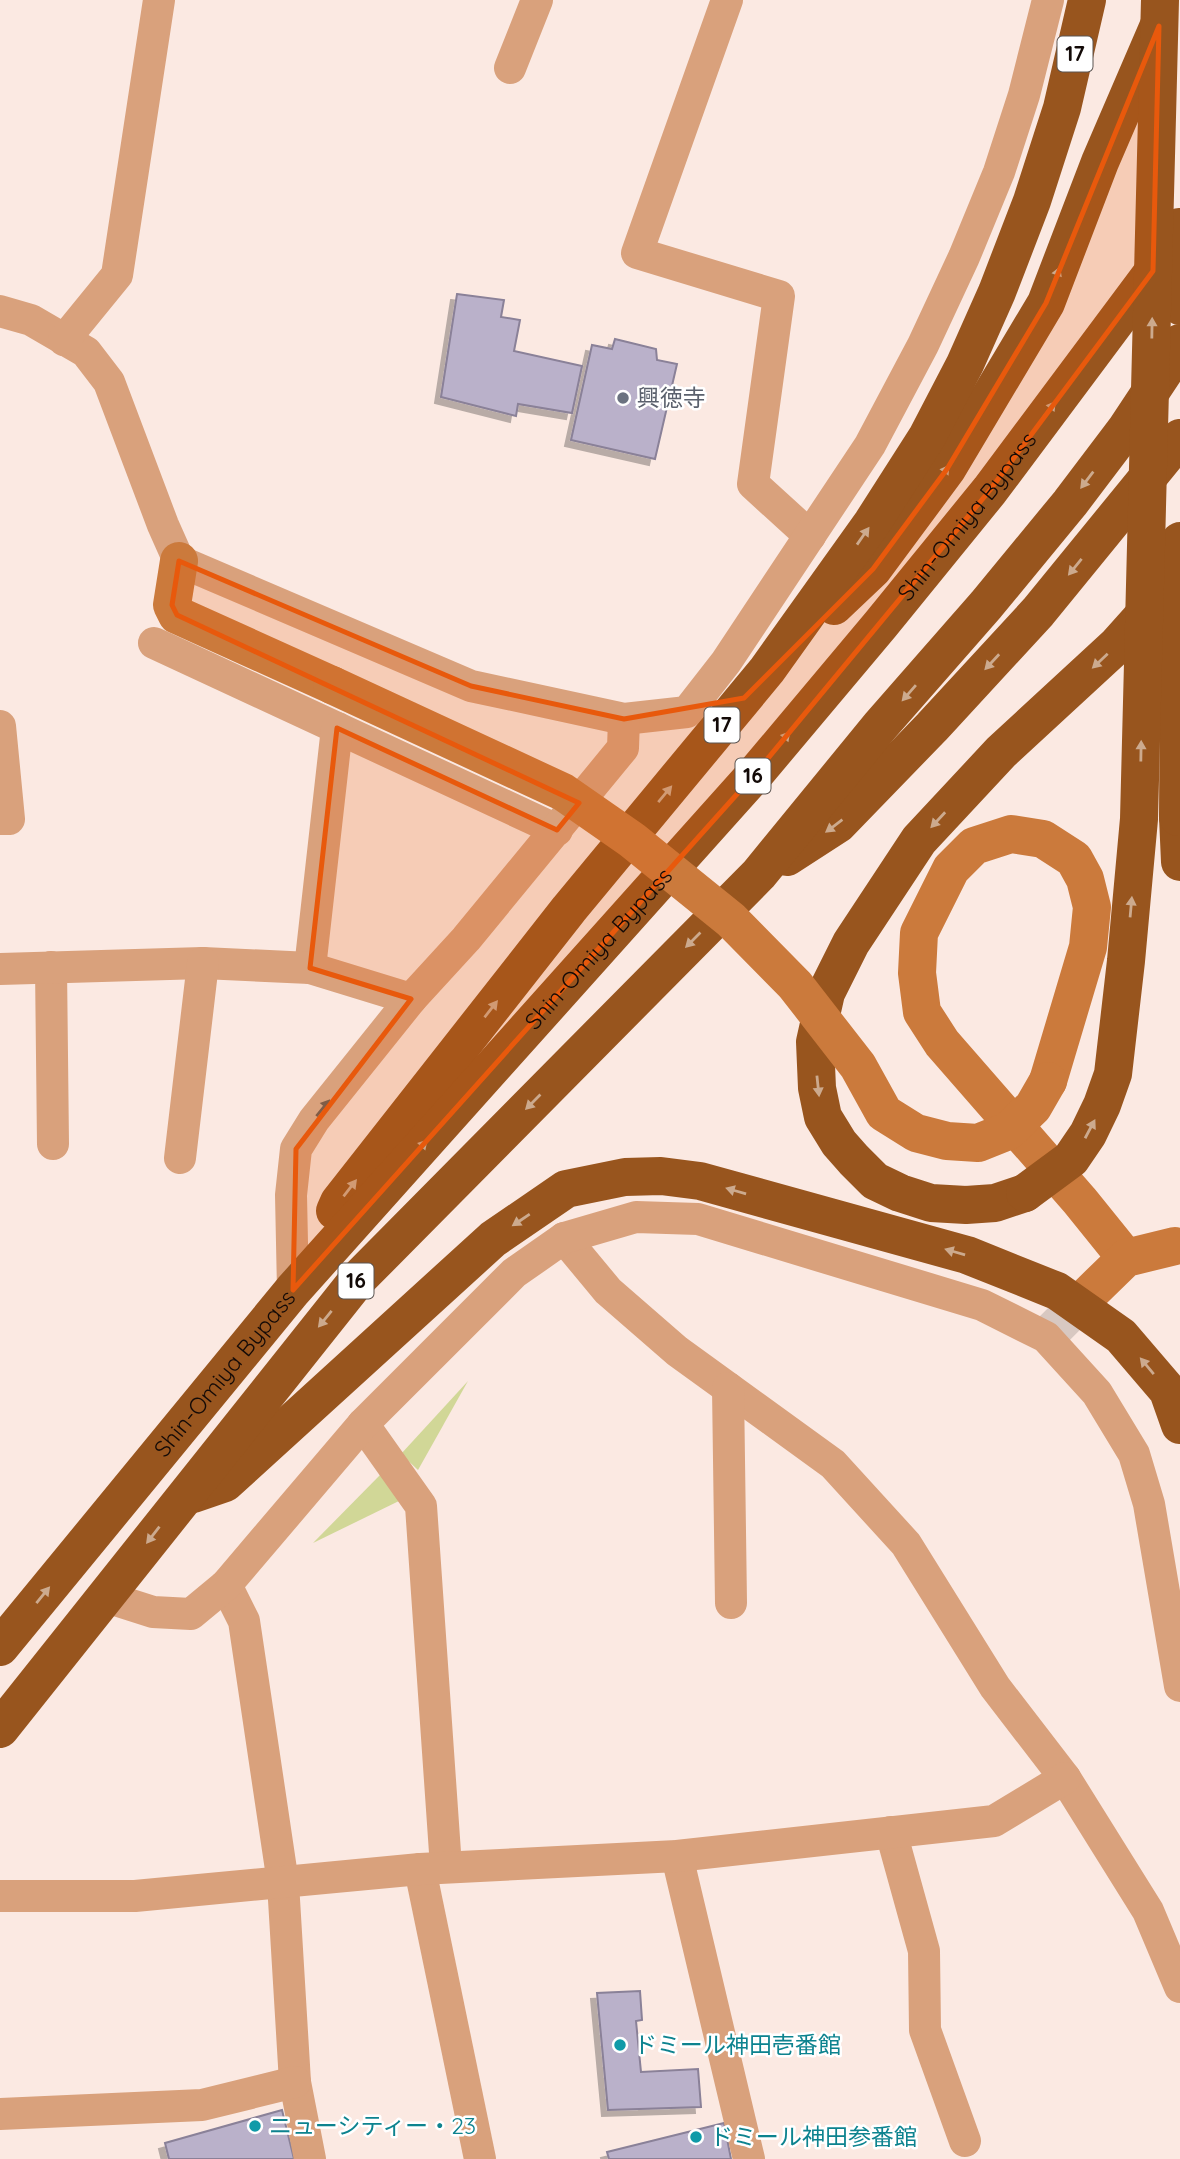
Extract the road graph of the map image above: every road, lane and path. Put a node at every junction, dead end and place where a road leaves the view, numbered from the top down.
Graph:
1 (159, 0) edge
2 (537, 0) edge
3 (727, 0) edge
4 (1048, 0) edge
5 (1087, 0) edge
6 (1160, 0) edge
7 (1177, 0) edge
8 (510, 68) dead end
9 (1180, 235) edge
10 (1180, 306) edge
11 (0, 312) edge
12 (64, 340) junction
13 (1180, 343) edge
14 (1180, 438) edge
15 (810, 536) junction
16 (1180, 541) edge
17 (179, 561) junction
18 (1180, 575) edge
19 (154, 643) dead end
20 (756, 684) junction
21 (687, 712) junction
22 (624, 719) junction
23 (0, 726) edge
24 (337, 728) junction
25 (1178, 817) edge
26 (0, 819) edge
27 (557, 830) junction
28 (1180, 862) edge
29 (759, 874) junction
30 (203, 963) junction
31 (51, 967) junction
32 (310, 968) junction
33 (0, 969) edge
34 (411, 999) junction
35 (53, 1144) dead end
36 (180, 1158) dead end
37 (564, 1238) junction
38 (1175, 1246) dead end
39 (1126, 1258) junction
40 (293, 1290) junction
41 (1087, 1296) tunnel mouth
42 (728, 1388) junction
43 (363, 1424) junction
44 (1180, 1425) edge
45 (182, 1497) junction
46 (226, 1585) junction
47 (106, 1597) junction
48 (730, 1603) dead end
49 (0, 1647) edge
50 (1180, 1686) edge
51 (0, 1729) edge
52 (1065, 1778) junction
53 (891, 1832) junction
54 (677, 1856) junction
55 (433, 1868) junction
56 (283, 1883) junction
57 (0, 1896) edge
58 (1180, 1987) edge
59 (295, 2082) junction
60 (0, 2114) edge
61 (965, 2141) dead end
62 (310, 2159) edge
63 (480, 2159) edge
64 (749, 2159) edge

1 - 12 street
2 - 8 street
3 - 15 street
4 - 15 street
20 -> 5 highway, 17
18 -> 6 highway, bridge
7 - 10 highway, bridge
20 -> 7 highway
40 -> 9 highway, Shin-Omiya Bypass / 16
11 - 12 street
12 - 17 street
13 -> 29 highway, Shin-Omiya Bypass, bridge
14 -> 29 highway, Shin-Omiya Bypass / 16
15 - 21 street
16 - 25 highway, bridge
17 - 22 street
17 - 39 street, bridge
19 - 24 street
20 - 21 street
40 -> 20 highway, 17
21 - 22 street
22 - 27 street
23 - 26 street
24 - 27 street
24 - 32 street
25 - 28 highway
27 - 34 street
29 -> 45 highway, Shin-Omiya Bypass / 16
30 - 31 street
30 - 32 street
30 - 36 street
31 - 33 street
31 - 35 street
32 - 34 street
40 -> 34 street
37 - 42 street
37 - 43 street
37 - 50 street
38 - 39 street
39 - 41 street
49 -> 40 highway, Shin-Omiya Bypass / 16
42 - 48 street
42 - 52 street
43 - 46 street
43 - 55 street
44 -> 45 highway
45 -> 47 highway, Shin-Omiya Bypass / 16
46 - 47 street
46 - 56 street
47 - 51 highway, Shin-Omiya Bypass / 16
52 - 53 street
52 - 58 street
53 - 54 street
53 - 61 street
54 - 55 street
54 - 64 street
55 - 56 street
55 - 63 street
56 - 57 street
56 - 59 street
59 - 60 street
59 - 62 street

